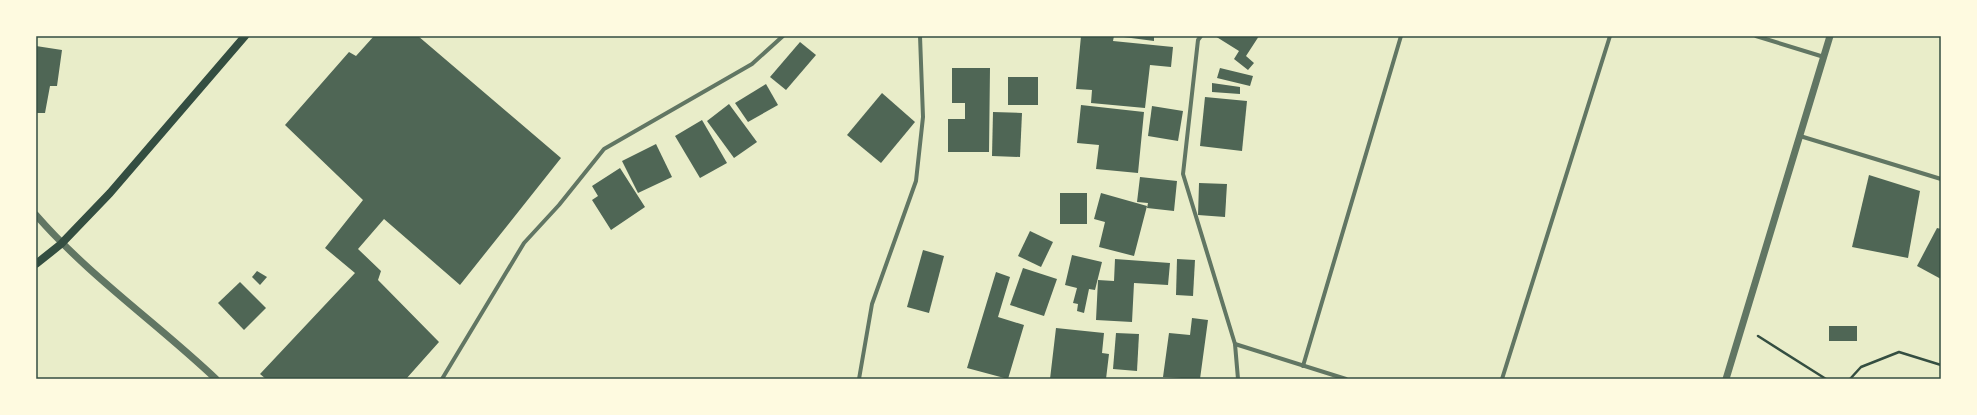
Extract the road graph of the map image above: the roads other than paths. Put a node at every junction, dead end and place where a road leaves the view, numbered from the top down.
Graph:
1 (245, 36) edge
2 (782, 36) edge
3 (920, 36) edge
4 (1201, 36) edge
5 (1401, 36) edge
6 (1610, 36) edge
7 (1756, 36) edge
8 (1830, 36) edge
9 (1824, 57) junction
10 (1800, 136) junction
11 (1941, 179) edge
12 (36, 215) edge
13 (61, 244) junction
14 (36, 264) edge
15 (1235, 344) junction
16 (1303, 366) junction
17 (216, 379) edge
18 (442, 379) edge
19 (858, 379) edge
20 (1238, 379) edge
21 (1346, 379) edge
22 (1502, 379) edge
23 (1726, 379) edge

1 - 13 main road
2 - 18 street
3 - 19 street
4 - 15 street
5 - 16 street
6 - 22 street
7 - 9 street
8 - 9 street
9 - 10 street
10 - 11 street
10 - 23 street
12 - 13 street
13 - 14 main road
13 - 17 street
15 - 16 street
15 - 20 street
16 - 21 street

